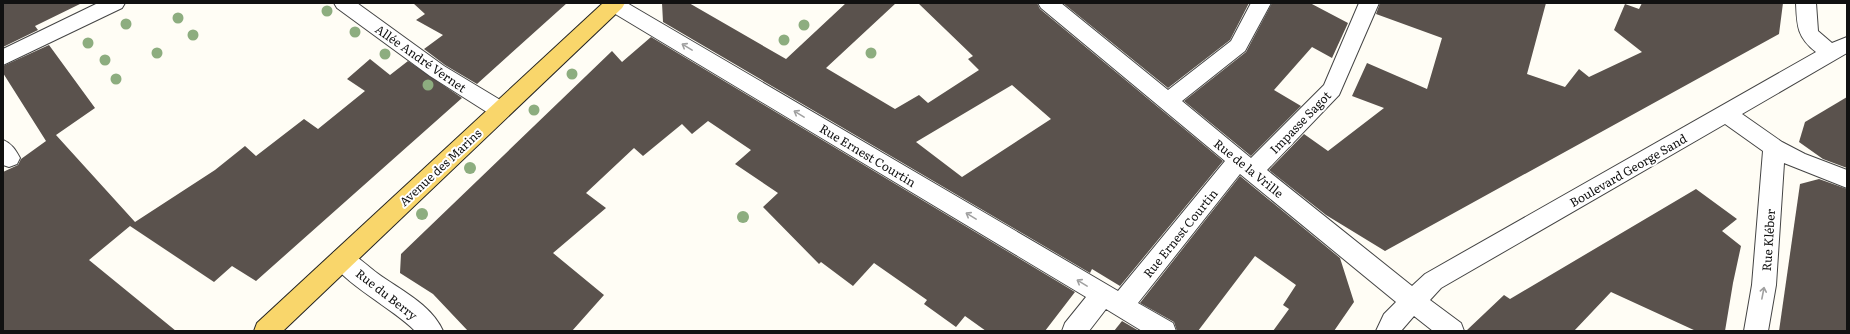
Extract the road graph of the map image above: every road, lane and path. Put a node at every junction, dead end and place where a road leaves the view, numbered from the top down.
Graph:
1 (115, 3) edge
2 (344, 3) edge
3 (614, 3) edge
4 (1048, 3) edge
5 (1261, 3) edge
6 (1369, 3) edge
7 (1806, 3) edge
8 (1839, 48) edge
9 (3, 58) edge
10 (1168, 101) junction
11 (500, 110) junction
12 (1727, 114) junction
13 (1774, 148) junction
14 (1246, 165) junction
15 (1847, 179) edge
16 (342, 259) junction
17 (1112, 300) junction
18 (1414, 301) junction
19 (266, 331) edge
20 (431, 331) edge
21 (1074, 331) edge
22 (1164, 331) edge
23 (1388, 331) edge
24 (1452, 331) edge
25 (1756, 331) edge

1 - 9 street
2 - 11 street, Allée André Vernet
3 - 11 main road, Avenue des Marins
17 -> 3 street, Rue Ernest Courtin
4 - 10 street, Rue de la Vrille
5 - 10 street
6 - 14 street, Impasse Sagot
7 - 8 street
8 - 12 street, Boulevard George Sand
10 - 14 street, Rue de la Vrille
11 - 16 main road, Avenue des Marins
12 - 13 street
12 - 18 street, Boulevard George Sand
13 - 15 street
25 -> 13 street, Rue Kléber
14 - 17 street, Rue Ernest Courtin
14 - 18 street, Rue de la Vrille
16 - 19 main road, Avenue des Marins
16 - 20 street, Rue du Berry
17 - 21 street
17 - 22 street, Rue Ernest Courtin
18 - 23 street, Boulevard George Sand
18 - 24 street, Rue de la Vrille

